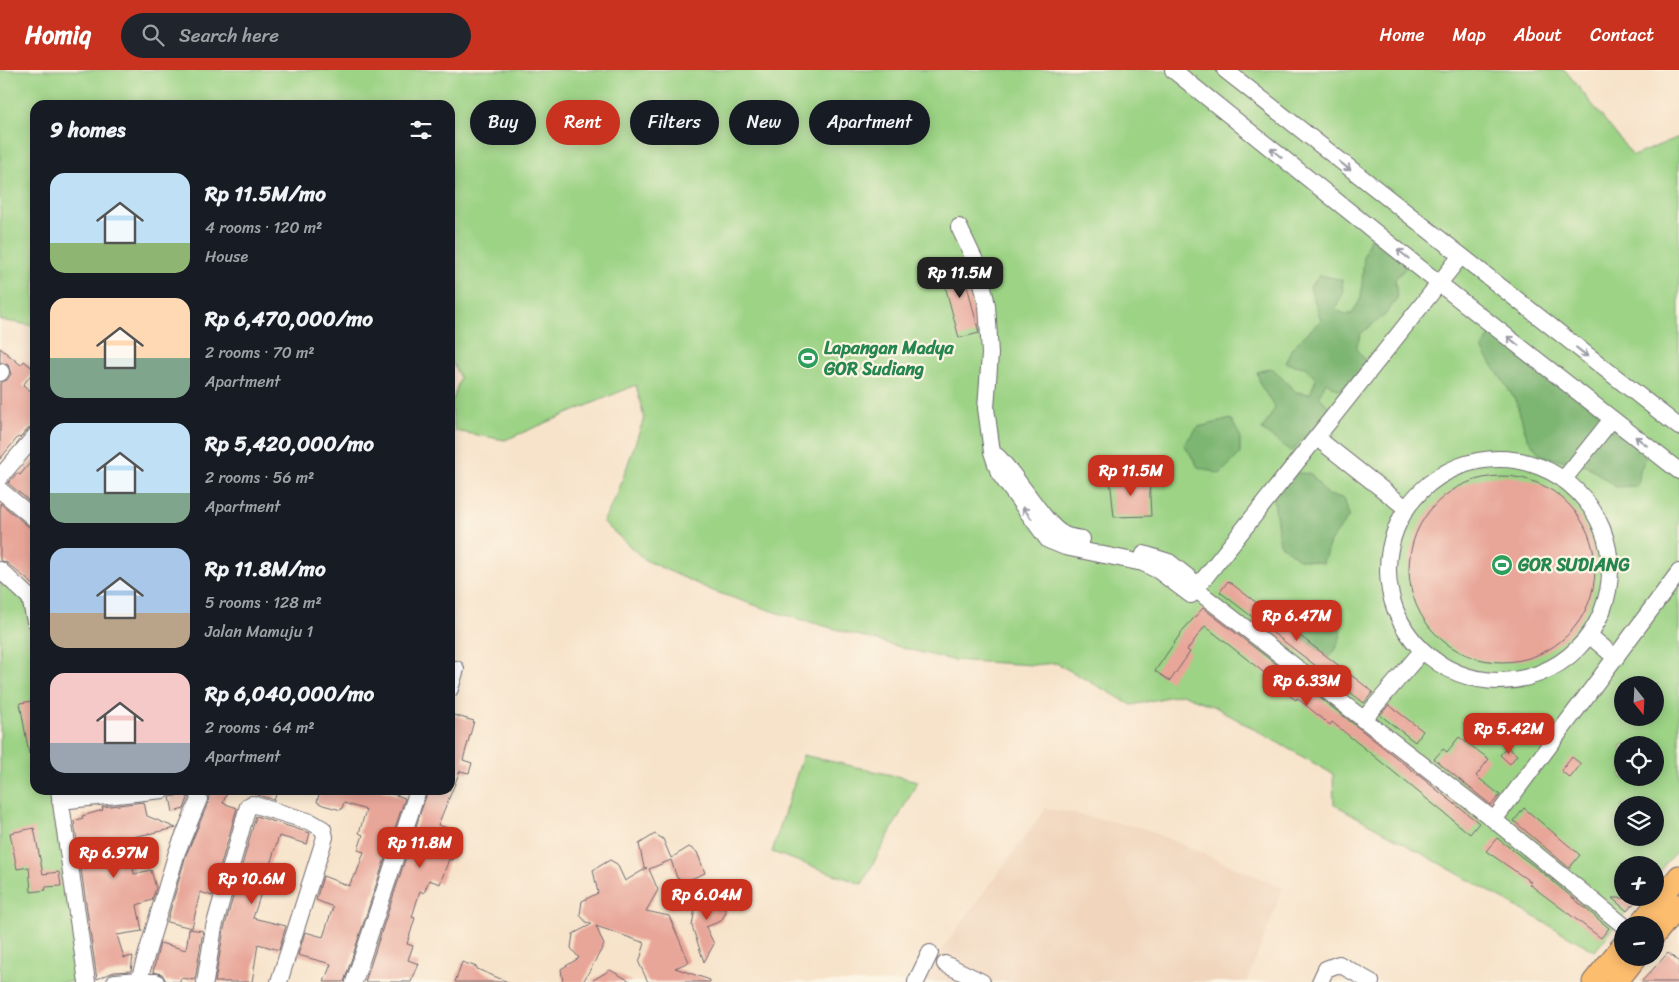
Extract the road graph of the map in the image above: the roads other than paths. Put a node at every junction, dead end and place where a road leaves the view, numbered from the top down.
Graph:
1 (1173, 70) edge
2 (1225, 70) edge
3 (959, 227) dead end
4 (1460, 257) junction
5 (1441, 285) junction
6 (1612, 419) junction
7 (1679, 428) edge
8 (1317, 438) junction
9 (30, 442) edge
10 (1679, 471) edge
11 (0, 478) edge
12 (1564, 479) junction
13 (0, 490) edge
14 (1406, 508) junction
15 (30, 515) edge
16 (0, 570) edge
17 (1679, 572) edge
18 (1195, 590) junction
19 (30, 598) edge
20 (1590, 636) junction
21 (1422, 651) junction
22 (1616, 658) junction
23 (456, 669) dead end
24 (455, 672) edge
25 (1363, 720) junction
26 (76, 795) edge
27 (198, 795) edge
28 (414, 795) edge
29 (59, 796) edge
30 (1494, 820) junction
31 (1679, 876) edge
32 (1679, 906) edge
33 (1646, 916) edge
34 (1614, 917) edge
35 (1664, 924) edge
36 (930, 954) dead end
37 (1614, 956) edge
38 (945, 964) dead end
39 (1630, 966) edge
40 (139, 980) junction
41 (356, 981) edge
42 (87, 982) edge
43 (115, 982) edge
44 (156, 982) edge
45 (205, 982) edge
46 (279, 982) edge
47 (916, 982) edge
48 (982, 982) edge
49 (1320, 982) edge
50 (1371, 982) edge
51 (1593, 982) edge
52 (1617, 982) edge

5 -> 1 street
2 -> 4 street
3 - 18 street
4 - 5 street
4 -> 7 street
6 -> 5 street
5 - 8 street
10 -> 6 street
6 - 12 street
8 - 14 street
8 - 18 street
9 - 11 street
12 - 14 street
12 - 20 street
13 - 15 street
14 - 21 street
16 - 19 street
17 - 22 street
18 - 25 street
20 - 21 street
20 - 22 street
21 - 25 street
22 - 30 street
23 - 24 street
25 - 30 street
26 - 29 street
27 - 40 street
28 - 41 street
29 - 42 street
30 - 34 street
31 - 33 main road
32 - 35 main road
36 - 47 street
37 - 51 main road
38 - 48 street
39 - 52 main road
40 - 43 street
40 - 44 street
45 - 46 street
49 - 50 street

